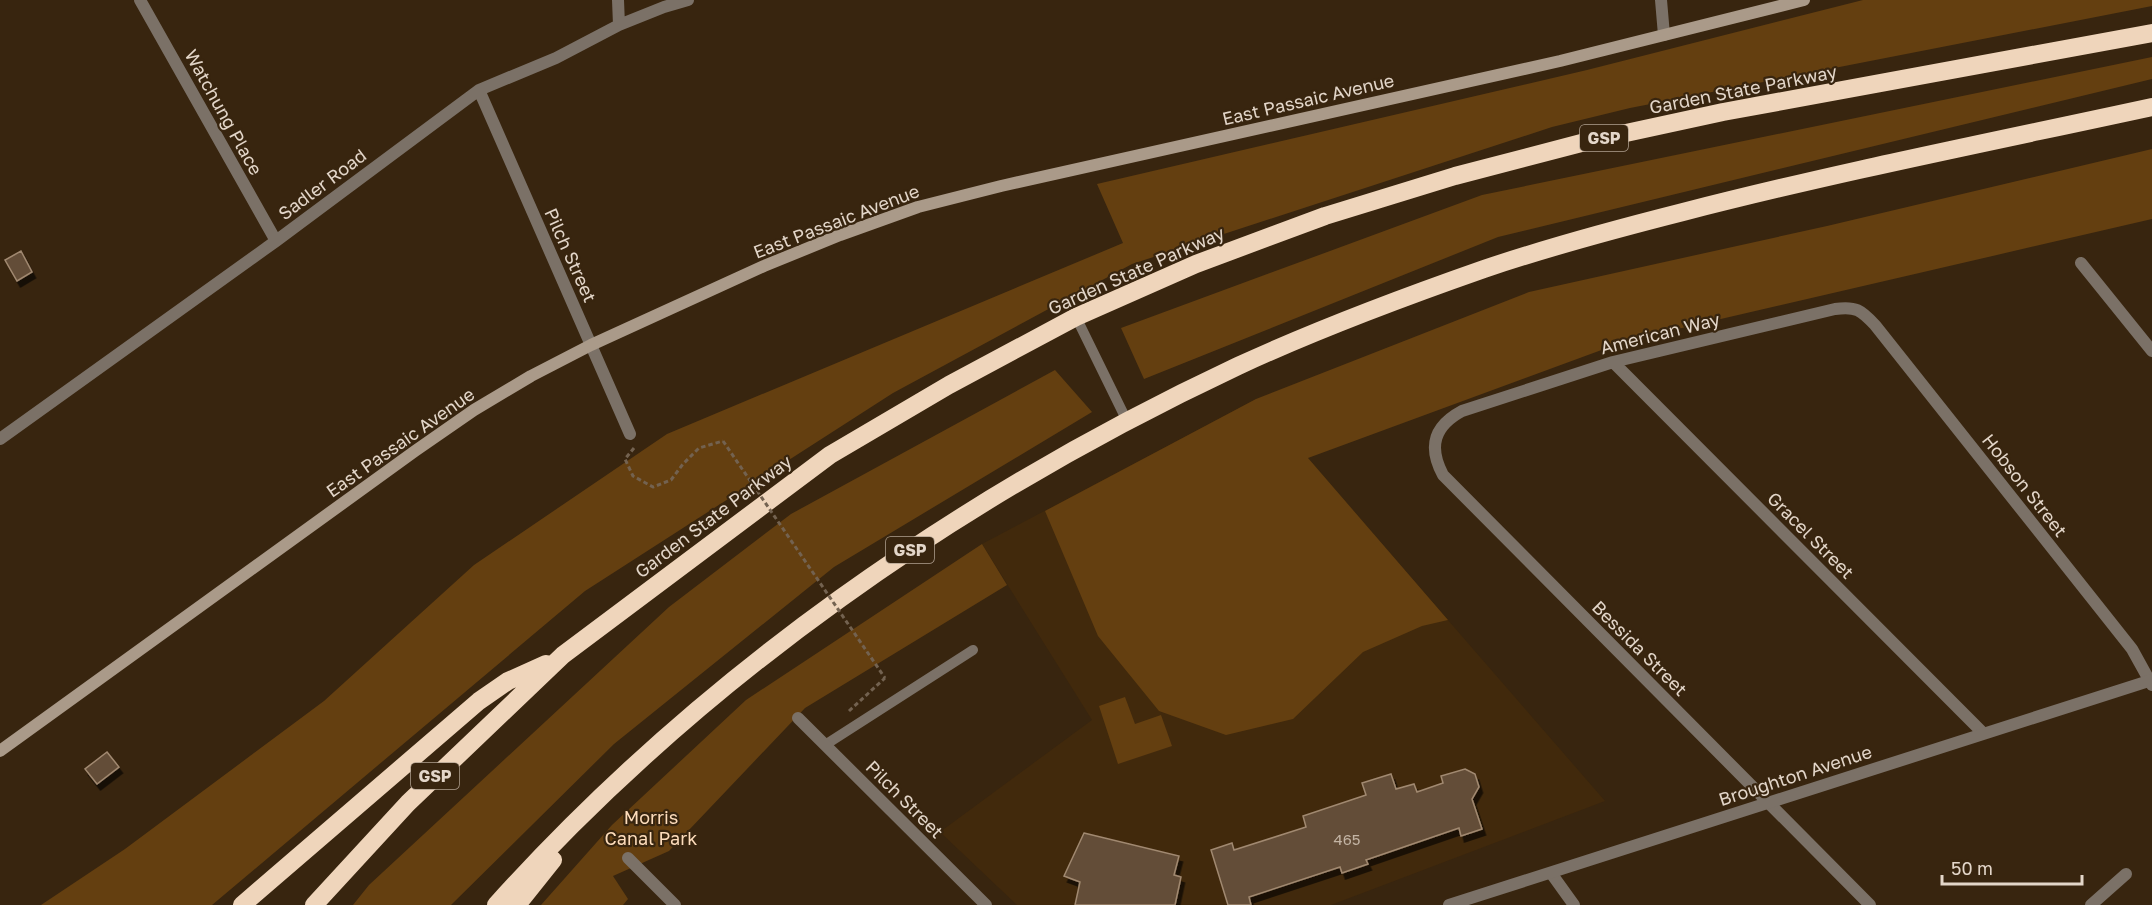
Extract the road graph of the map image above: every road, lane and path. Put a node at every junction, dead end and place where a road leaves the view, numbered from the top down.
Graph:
1 (140, 0) edge
2 (618, 0) edge
3 (688, 0) edge
4 (1661, 0) edge
5 (1804, 0) edge
6 (619, 25) junction
7 (2152, 33) edge
8 (1664, 36) junction
9 (479, 90) junction
10 (2152, 107) edge
11 (276, 241) junction
12 (2081, 263) dead end
13 (1863, 313) joint
14 (1076, 317) junction
15 (591, 345) junction
16 (2152, 351) edge
17 (1613, 362) junction
18 (1467, 410) joint
19 (1127, 421) junction
20 (630, 434) joint
21 (0, 439) edge
22 (973, 650) dead end
23 (563, 655) junction
24 (2151, 682) edge
25 (845, 714) dead end
26 (798, 718) dead end
27 (1983, 733) junction
28 (825, 745) junction
29 (0, 751) edge
30 (610, 788) junction
31 (1769, 803) junction
32 (628, 858) dead end
33 (1551, 873) junction
34 (2126, 874) dead end
35 (242, 905) edge
36 (314, 905) edge
37 (496, 905) edge
38 (517, 905) edge
39 (675, 905) edge
40 (986, 905) edge
41 (1449, 905) edge
42 (1574, 905) edge
43 (1870, 905) edge
44 (2091, 905) edge

1 - 11 street, Watchung Place
2 - 6 street
3 - 6 street, Sadler Road
4 - 8 street
5 - 8 main road, East Passaic Avenue
6 - 9 street, Sadler Road
7 - 14 highway, Garden State Parkway / GSP
8 - 15 main road, East Passaic Avenue
9 - 11 street, Sadler Road
9 - 15 street, Pilch Street
10 - 19 highway, GSP
11 - 21 street, Sadler Road
12 - 16 street
13 - 17 street, American Way
13 - 24 street, Hobson Street
14 - 19 lane
14 - 23 highway, Garden State Parkway / GSP
15 - 20 street, Pilch Street
15 - 29 main road, East Passaic Avenue
17 - 18 street, American Way
17 - 27 street, Gracel Street
18 - 31 street, Bessida Street
19 - 30 highway, GSP
20 - 25 path, bridge
22 - 28 lane
23 - 35 highway
23 - 36 highway, Garden State Parkway / GSP
24 - 27 street, Broughton Avenue
26 - 28 street, Pilch Street
27 - 31 street, Broughton Avenue
28 - 40 street, Pilch Street
30 - 37 highway, GSP
30 - 38 highway
31 - 33 street, Broughton Avenue
31 - 43 street, Bessida Street
32 - 39 street
33 - 41 street, Broughton Avenue
33 - 42 street
34 - 44 street

